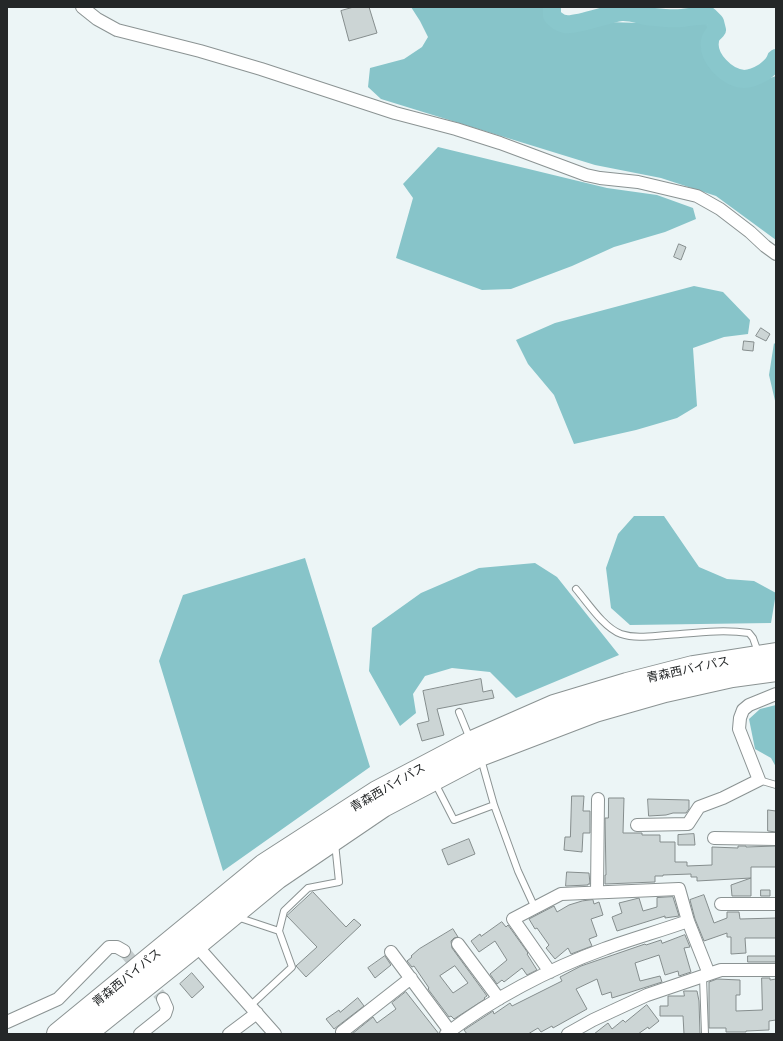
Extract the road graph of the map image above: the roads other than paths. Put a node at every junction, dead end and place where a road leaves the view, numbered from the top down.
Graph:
1 (82, 7) edge
2 (776, 254) edge
3 (576, 589) dead end
4 (771, 660) edge
5 (776, 694) edge
6 (459, 712) dead end
7 (476, 749) junction
8 (434, 780) junction
9 (759, 780) junction
10 (776, 785) edge
11 (598, 800) dead end
12 (494, 805) junction
13 (637, 825) dead end
14 (335, 838) junction
15 (714, 838) dead end
16 (776, 840) edge
17 (597, 892) junction
18 (721, 904) dead end
19 (776, 904) edge
20 (535, 908) junction
21 (232, 915) junction
22 (688, 922) junction
23 (279, 931) junction
24 (458, 944) dead end
25 (196, 945) junction
26 (124, 951) tunnel mouth
27 (391, 952) dead end
28 (776, 970) edge
29 (550, 972) junction
30 (706, 975) junction
31 (411, 978) junction
32 (499, 999) junction
33 (164, 1000) dead end
34 (254, 1010) junction
35 (7, 1022) edge
36 (342, 1032) dead end
37 (449, 1033) edge
38 (58, 1034) edge
39 (85, 1034) edge
40 (106, 1034) edge
41 (140, 1034) edge
42 (229, 1034) edge
43 (275, 1034) edge
44 (568, 1034) edge
45 (705, 1034) edge

1 - 2 street
3 - 4 lane
4 - 7 highway, 青森西バイパス
5 - 9 street
6 - 7 lane
7 - 8 highway, 青森西バイパス
7 - 12 lane
7 - 38 highway, 青森西バイパス
8 - 12 lane
8 - 14 highway, 青森西バイパス
9 - 10 lane
9 - 13 street
11 - 17 street
12 - 20 lane
14 - 21 highway, 青森西バイパス
14 - 23 lane
15 - 16 street
17 - 20 street
17 - 22 street
18 - 19 street
20 - 29 street
21 - 23 lane
21 - 25 highway, 青森西バイパス
22 - 29 street
22 - 30 street
23 - 34 lane
24 - 32 street
25 - 34 street
25 - 39 highway, 青森西バイパス
25 - 40 highway
26 - 35 street
27 - 31 street
28 - 30 street
29 - 32 street
30 - 44 street
30 - 45 lane
31 - 36 street
31 - 37 street
32 - 37 street
33 - 41 street
34 - 42 street
34 - 43 street

